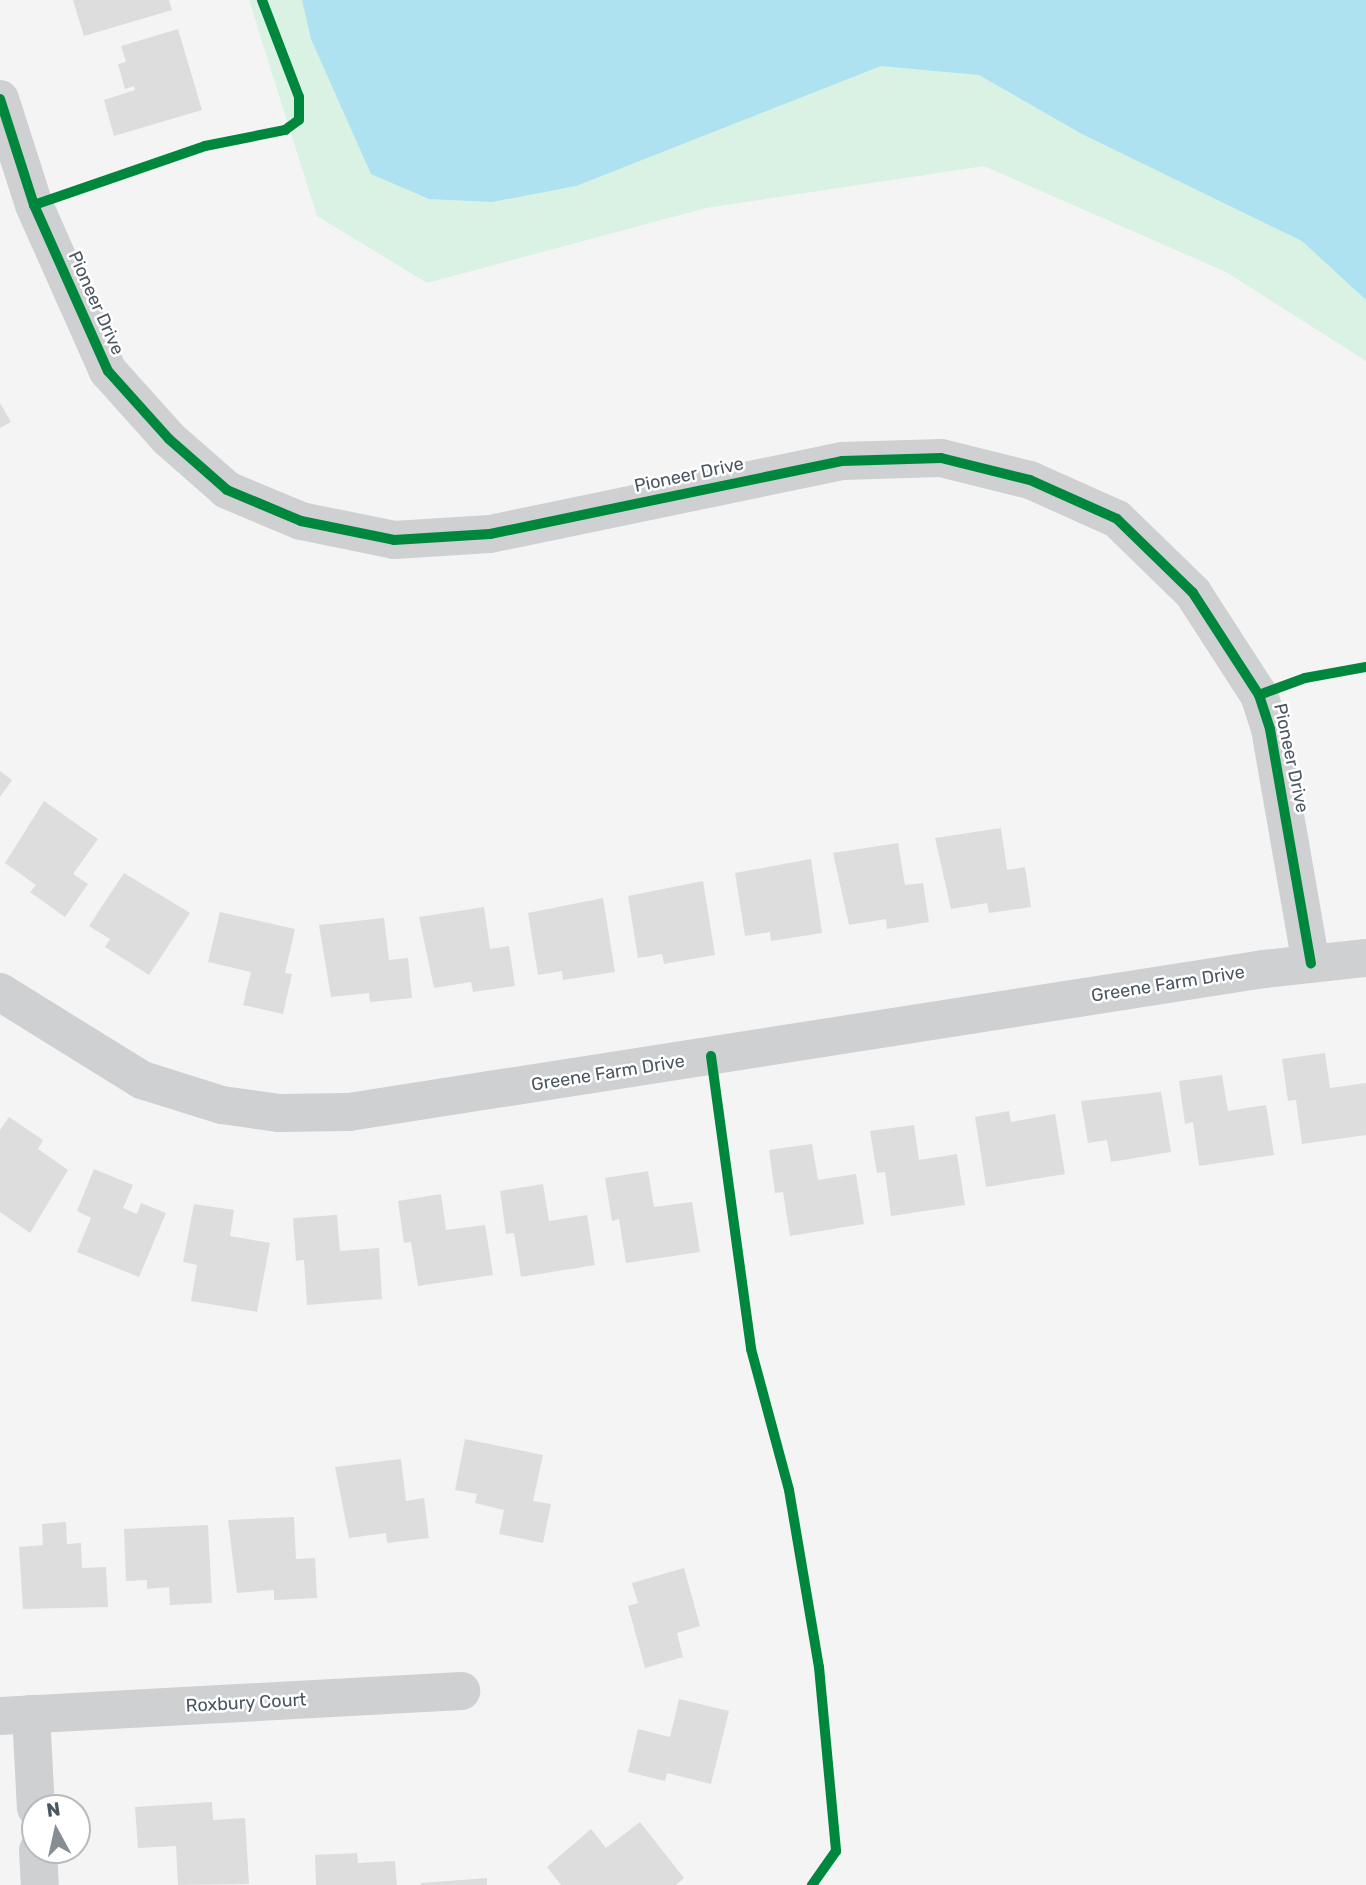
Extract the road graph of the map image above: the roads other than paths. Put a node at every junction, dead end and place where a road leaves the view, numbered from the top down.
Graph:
1 (0, 99) edge
2 (1366, 958) edge
3 (1311, 963) junction
4 (0, 992) edge
5 (461, 1691) dead end
6 (15, 1715) edge
7 (33, 1794) edge
8 (39, 1864) edge
9 (40, 1885) edge

1 - 3 street, Pioneer Drive
2 - 3 street, Greene Farm Drive
3 - 4 street, Greene Farm Drive
5 - 6 street, Roxbury Court
6 - 7 street
8 - 9 street

